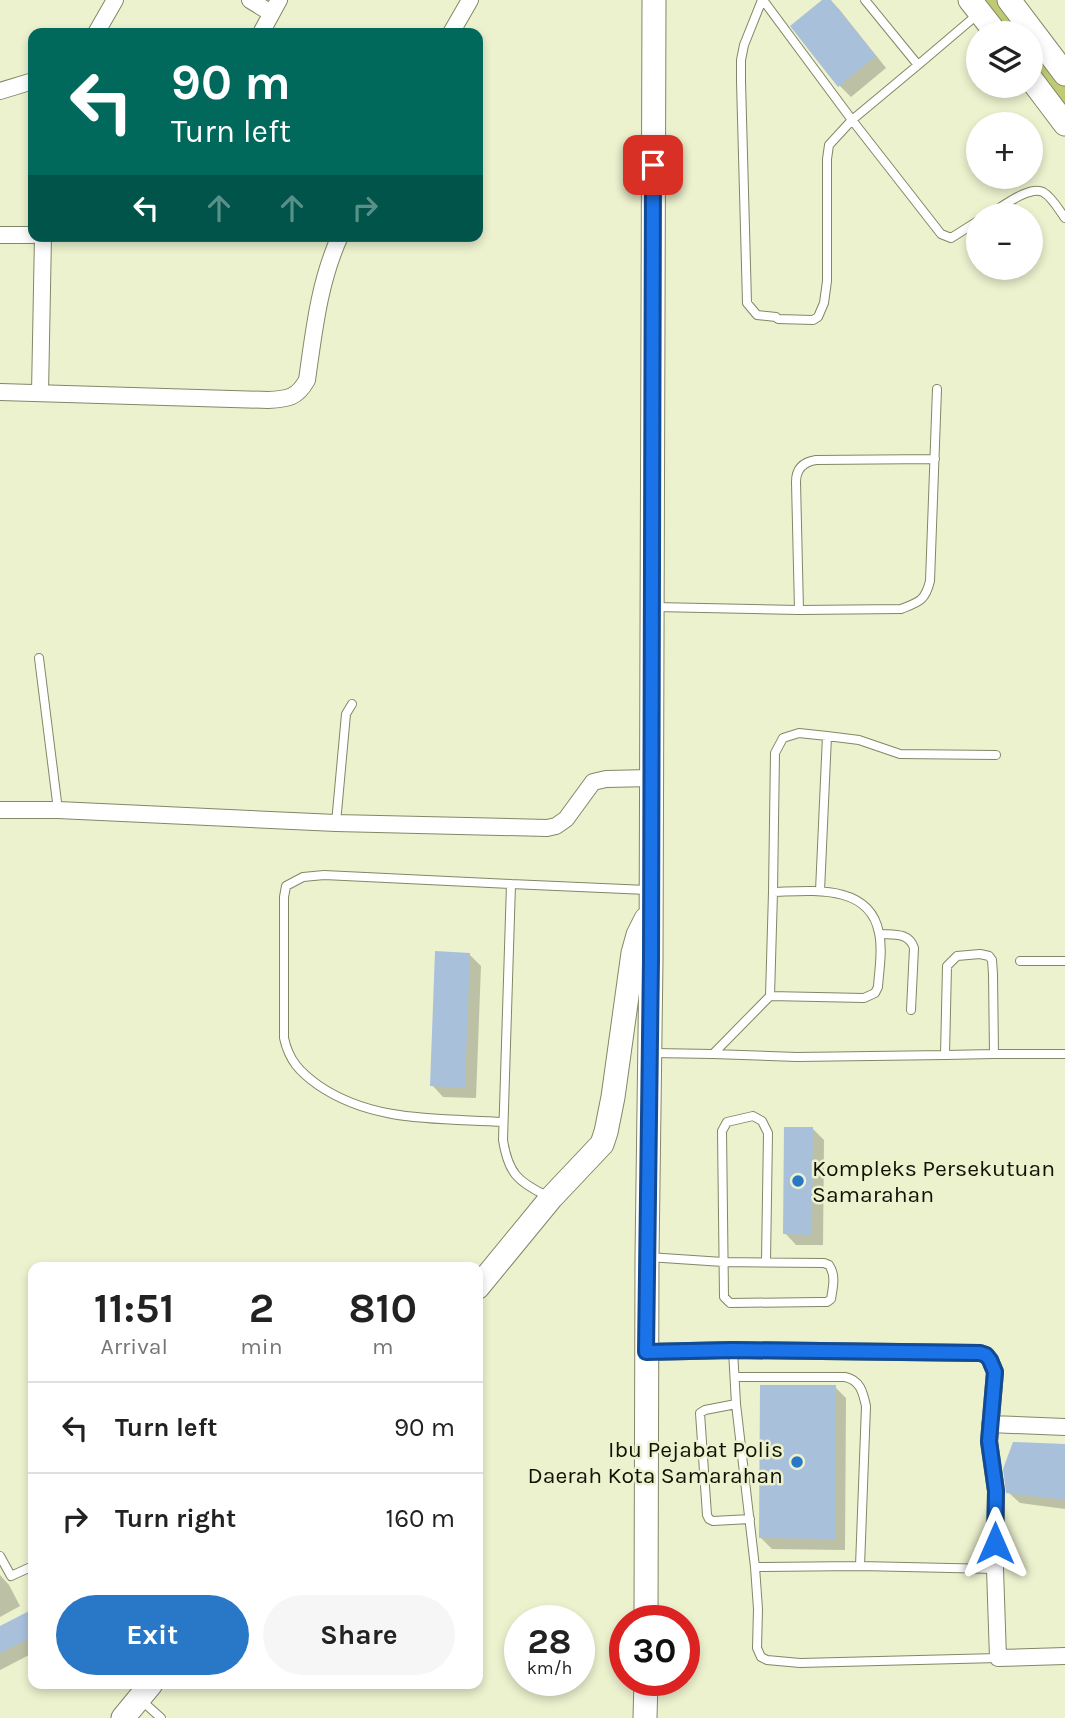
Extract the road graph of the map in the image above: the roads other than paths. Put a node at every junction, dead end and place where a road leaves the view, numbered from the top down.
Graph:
1 (115, 0) edge
2 (250, 0) edge
3 (470, 0) edge
4 (653, 0) edge
5 (763, 0) edge
6 (864, 0) edge
7 (1009, 0) edge
8 (274, 6) edge
9 (975, 6) edge
10 (987, 21) edge
11 (99, 28) edge
12 (263, 28) edge
13 (454, 28) edge
14 (918, 65) junction
15 (1065, 74) edge
16 (28, 82) edge
17 (0, 91) edge
18 (1043, 95) edge
19 (852, 120) junction
20 (1065, 124) edge
21 (1008, 203) edge
22 (1065, 218) edge
23 (966, 229) edge
24 (0, 235) edge
25 (28, 235) edge
26 (43, 242) edge
27 (337, 242) edge
28 (937, 389) dead end
29 (0, 392) edge
30 (40, 393) junction
31 (935, 459) junction
32 (652, 607) junction
33 (799, 610) junction
34 (39, 658) dead end
35 (352, 704) dead end
36 (827, 736) junction
37 (996, 755) dead end
38 (651, 778) junction
39 (0, 810) edge
40 (58, 810) junction
41 (336, 823) junction
42 (511, 884) junction
43 (820, 891) junction
44 (773, 892) junction
45 (650, 899) junction
46 (880, 934) junction
47 (1020, 961) dead end
48 (1065, 961) edge
49 (770, 996) junction
50 (911, 1010) dead end
51 (650, 1053) junction
52 (713, 1054) junction
53 (995, 1054) junction
54 (1065, 1054) edge
55 (945, 1055) junction
56 (503, 1122) junction
57 (551, 1198) junction
58 (646, 1257) junction
59 (766, 1261) junction
60 (723, 1262) junction
61 (483, 1281) edge
62 (733, 1350) junction
63 (646, 1352) junction
64 (735, 1377) junction
65 (736, 1404) junction
66 (990, 1424) junction
67 (1065, 1427) edge
68 (750, 1519) junction
69 (0, 1556) edge
70 (860, 1566) junction
71 (755, 1567) junction
72 (28, 1568) edge
73 (995, 1569) junction
74 (646, 1605) edge
75 (1065, 1656) edge
76 (998, 1658) junction
77 (145, 1691) edge
78 (646, 1696) edge
79 (123, 1718) edge
80 (161, 1718) edge
81 (646, 1718) edge

1 - 11 street
2 - 8 street
3 - 13 street
4 - 32 main road
5 - 19 lane
5 - 19 lane
6 - 14 lane
7 - 15 main road
8 - 12 street
9 - 10 main road
9 - 14 lane
14 - 19 lane
16 - 17 street
18 - 20 main road
19 - 23 lane
21 - 22 lane
24 - 25 street
26 - 30 street
27 - 30 street
28 - 31 lane
29 - 30 street
31 - 33 lane
31 - 33 lane
32 - 33 lane
32 - 38 main road
34 - 40 lane
35 - 41 lane
36 - 37 lane
36 - 43 lane
36 - 44 lane
38 - 41 street
38 - 45 main road
39 - 40 street
40 - 41 street
42 - 45 lane
42 - 56 lane
42 - 56 lane
43 - 44 lane
43 - 46 lane
44 - 49 lane
45 - 51 main road
45 - 57 main road
46 - 49 lane
46 - 50 lane
47 - 48 lane
49 - 52 lane
51 - 52 lane
51 - 58 main road
52 - 55 lane
53 - 54 lane
53 - 55 lane
53 - 55 lane
56 - 57 lane
57 - 61 main road
58 - 60 lane
58 - 63 main road
59 - 60 lane
59 - 60 lane
59 - 60 lane
62 - 63 street
62 - 64 lane
62 - 66 street
63 - 74 main road
64 - 65 lane
64 - 70 lane
65 - 68 lane
65 - 68 lane
66 - 67 street
66 - 73 street
68 - 71 lane
69 - 72 lane
70 - 71 lane
70 - 73 lane
71 - 76 lane
73 - 76 street
75 - 76 street
77 - 79 main road
77 - 80 lane
78 - 81 main road

